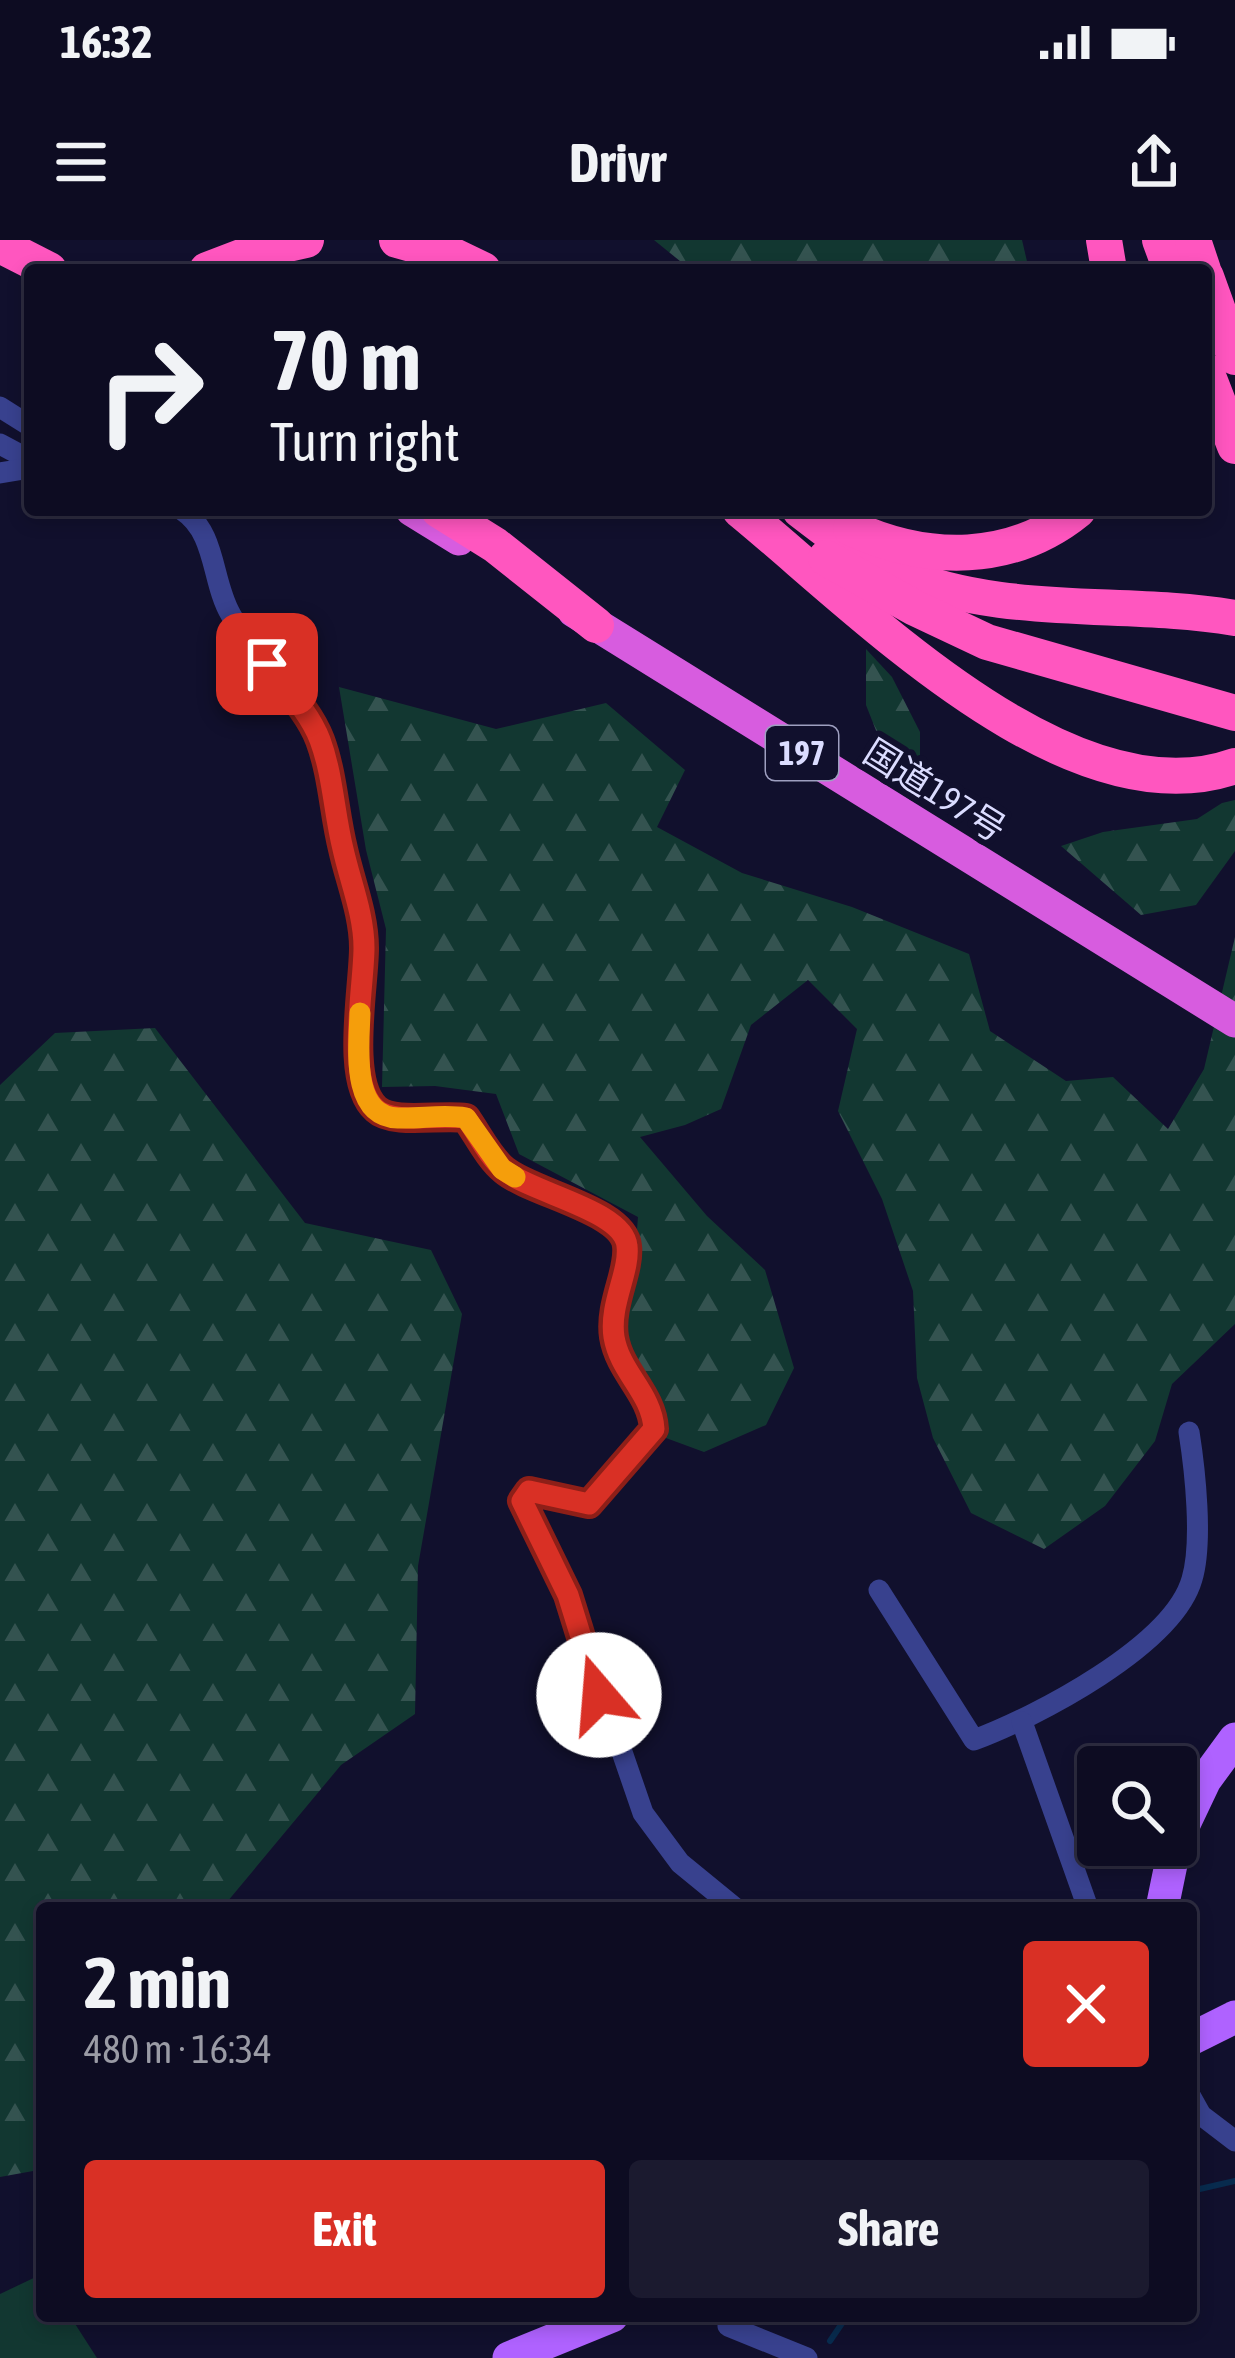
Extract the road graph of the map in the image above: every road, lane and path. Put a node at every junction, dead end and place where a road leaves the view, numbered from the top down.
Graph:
1 (306, 240) edge
2 (397, 240) edge
3 (1160, 240) edge
4 (0, 249) edge
5 (35, 264) edge
6 (222, 264) edge
7 (471, 264) edge
8 (1195, 264) edge
9 (24, 267) edge
10 (1212, 304) edge
11 (1235, 357) edge
12 (1212, 387) edge
13 (1235, 446) edge
14 (188, 516) edge
15 (422, 516) edge
16 (449, 516) edge
17 (748, 516) edge
18 (752, 516) edge
19 (809, 516) edge
20 (828, 516) edge
21 (1069, 516) edge
22 (1235, 618) edge
23 (596, 625) junction
24 (1229, 711) edge
25 (1235, 766) edge
26 (1235, 1021) edge
27 (1189, 1432) dead end
28 (879, 1590) dead end
29 (1022, 1722) junction
30 (1235, 1739) edge
31 (1197, 1797) edge
32 (1170, 1866) edge
33 (728, 1902) edge
34 (1086, 1902) edge
35 (1163, 1902) edge
36 (1235, 2017) edge
37 (1197, 2036) edge
38 (1197, 2107) edge
39 (1231, 2138) edge
40 (597, 2322) edge
41 (726, 2322) edge
42 (727, 2322) edge
43 (509, 2358) edge
44 (760, 2358) edge
45 (807, 2358) edge

1 - 6 highway
2 - 7 highway
3 - 8 highway
4 - 5 highway
4 - 9 highway
10 - 11 highway
12 - 13 highway
14 - 33 street
15 - 23 highway, 国道197号 / 197
16 - 23 highway
17 - 25 highway
18 - 24 highway
19 - 22 highway
20 - 21 highway
23 - 26 highway, 国道197号 / 197
27 - 29 street
28 - 29 street
29 - 34 street
30 - 31 main road
32 - 35 main road
36 - 37 main road
38 - 39 street
40 - 43 main road
41 - 44 street
42 - 45 street

